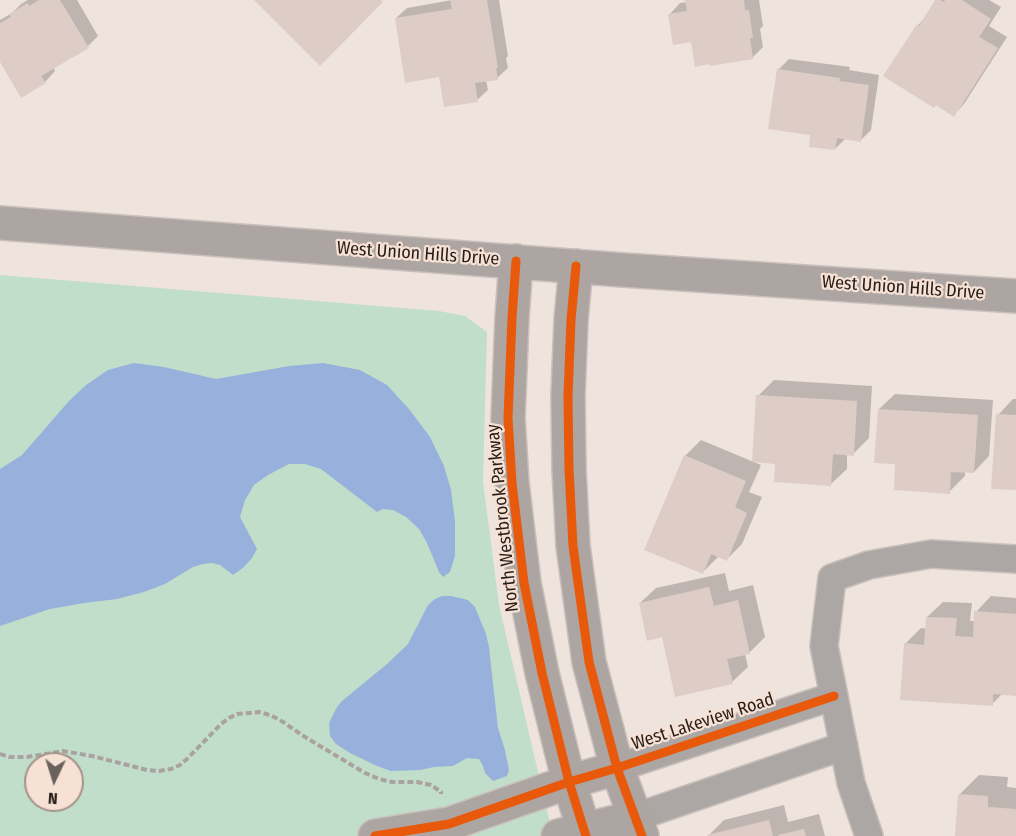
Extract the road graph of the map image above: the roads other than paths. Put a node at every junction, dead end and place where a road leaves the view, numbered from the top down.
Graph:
1 (0, 223) edge
2 (516, 261) junction
3 (576, 266) junction
4 (1016, 296) edge
5 (1016, 559) edge
6 (834, 696) junction
7 (844, 746) junction
8 (617, 768) junction
9 (569, 782) junction
10 (639, 826) edge
11 (576, 834) edge
12 (375, 836) edge
13 (869, 836) edge

1 - 2 street, West Union Hills Drive
2 - 3 street, West Union Hills Drive
2 - 9 street, North Westbrook Parkway
3 - 4 street, West Union Hills Drive
3 - 8 street
5 - 6 street
6 - 7 street
6 - 8 street, West Lakeview Road
7 - 10 street
7 - 13 street
8 - 9 street, West Lakeview Road
8 - 10 street
9 - 11 street, North Westbrook Parkway
9 - 12 street, West Lakeview Road
10 - 11 street

